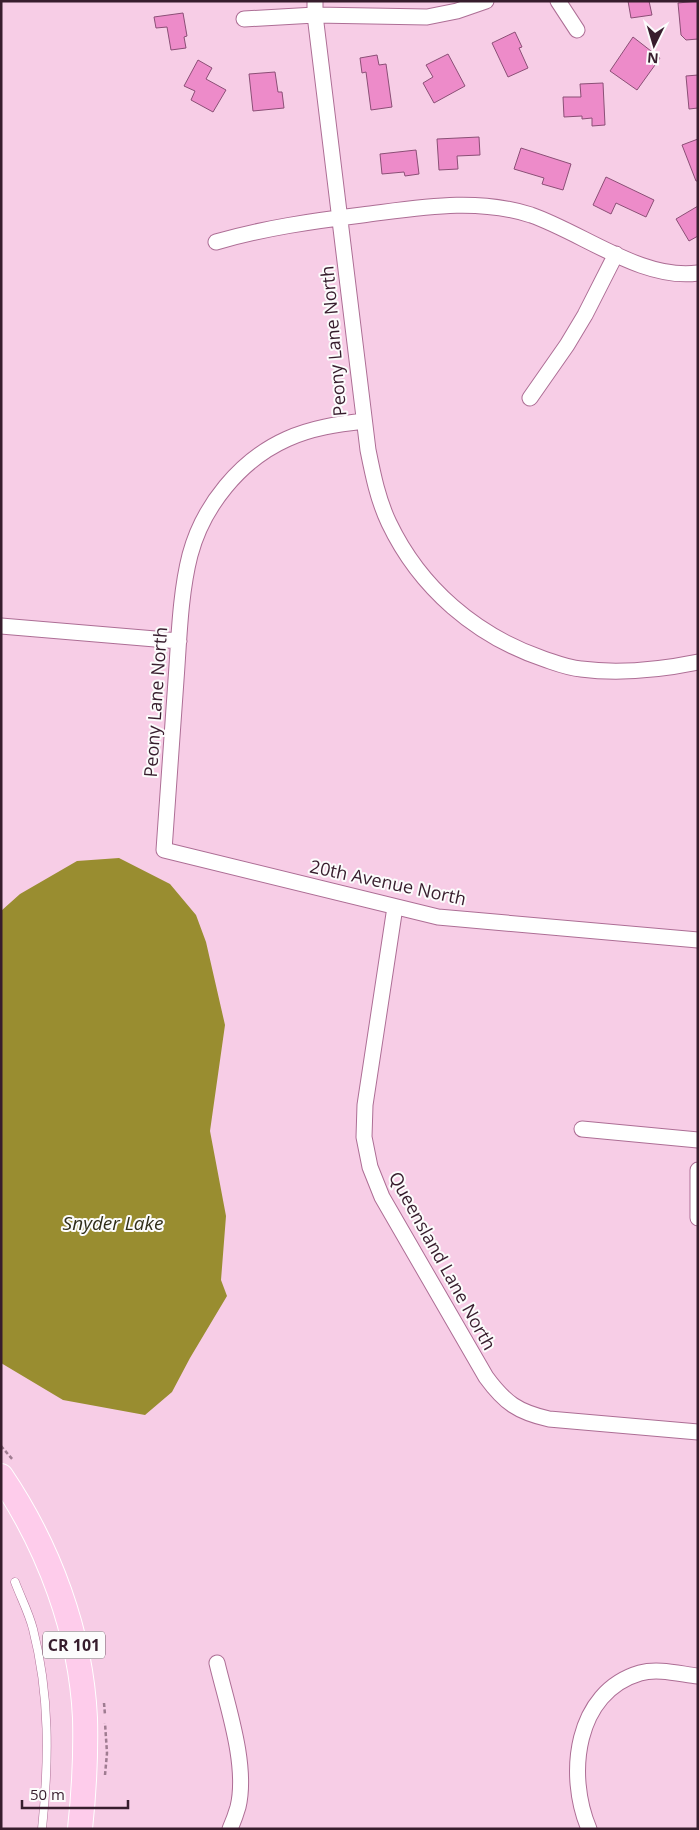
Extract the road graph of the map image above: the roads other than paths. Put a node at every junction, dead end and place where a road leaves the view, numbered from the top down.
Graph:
1 (486, 1) edge
2 (558, 1) edge
3 (315, 8) edge
4 (244, 19) dead end
5 (577, 30) dead end
6 (341, 218) junction
7 (216, 242) dead end
8 (616, 254) junction
9 (698, 273) edge
10 (530, 398) dead end
11 (364, 422) junction
12 (1, 626) edge
13 (179, 641) junction
14 (698, 662) edge
15 (164, 850) joint
16 (396, 907) junction
17 (698, 940) edge
18 (582, 1130) dead end
19 (698, 1140) edge
20 (698, 1170) edge
21 (698, 1218) edge
22 (698, 1432) edge
23 (1, 1476) edge
24 (15, 1582) dead end
25 (217, 1663) dead end
26 (698, 1676) edge
27 (42, 1829) edge
28 (80, 1829) edge
29 (230, 1829) edge
30 (589, 1829) edge

1 - 3 street
2 - 5 street
3 - 4 street
3 - 6 street, Peony Lane North
6 - 7 street
6 - 8 street
6 - 11 street, Peony Lane North
8 - 9 street
8 - 10 street
11 - 13 street, Peony Lane North
11 - 14 street
12 - 13 street
13 - 15 street, Peony Lane North
15 - 16 street, 20th Avenue North
16 - 17 street, 20th Avenue North
16 - 22 street, Queensland Lane North
18 - 19 street
20 - 21 street
23 - 28 main road, CR 101
24 - 27 lane
25 - 29 street
26 - 30 street

